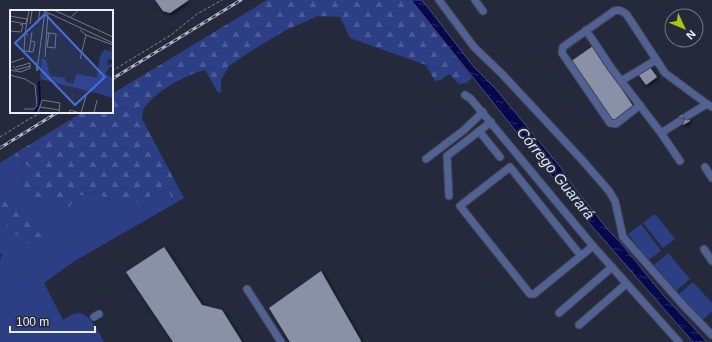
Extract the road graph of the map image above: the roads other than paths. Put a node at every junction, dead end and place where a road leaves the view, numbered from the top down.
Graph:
1 (439, 0) edge
2 (475, 0) edge
3 (483, 11) dead end
4 (586, 30) junction
5 (656, 60) junction
6 (620, 81) junction
7 (465, 95) dead end
8 (640, 105) junction
9 (710, 106) edge
10 (483, 112) junction
11 (687, 116) dead end
12 (680, 121) dead end
13 (491, 122) junction
14 (479, 131) junction
15 (661, 133) junction
16 (500, 157) dead end
17 (426, 159) dead end
18 (680, 161) dead end
19 (705, 167) dead end
20 (712, 178) edge
21 (449, 196) dead end
22 (594, 246) junction
23 (704, 249) dead end
24 (580, 256) junction
25 (712, 261) edge
26 (612, 267) junction
27 (626, 284) junction
28 (246, 289) dead end
29 (559, 313) dead end
30 (579, 325) dead end
31 (712, 335) edge
32 (281, 342) edge
33 (679, 342) edge

1 - 31 street
2 - 3 street
4 - 5 street
4 - 6 street
4 - 8 street
5 - 6 street
5 - 9 street
6 - 8 street
7 - 10 street
8 - 15 street
9 - 11 street
10 - 13 street
10 - 17 street
12 - 15 street
13 - 14 street
13 - 22 street
14 - 16 street
14 - 21 street
15 - 18 street
19 - 20 street
22 - 24 street
22 - 26 street
23 - 25 street
24 - 24 street
26 - 27 street
26 - 29 street
27 - 30 street
27 - 33 street
28 - 32 street

